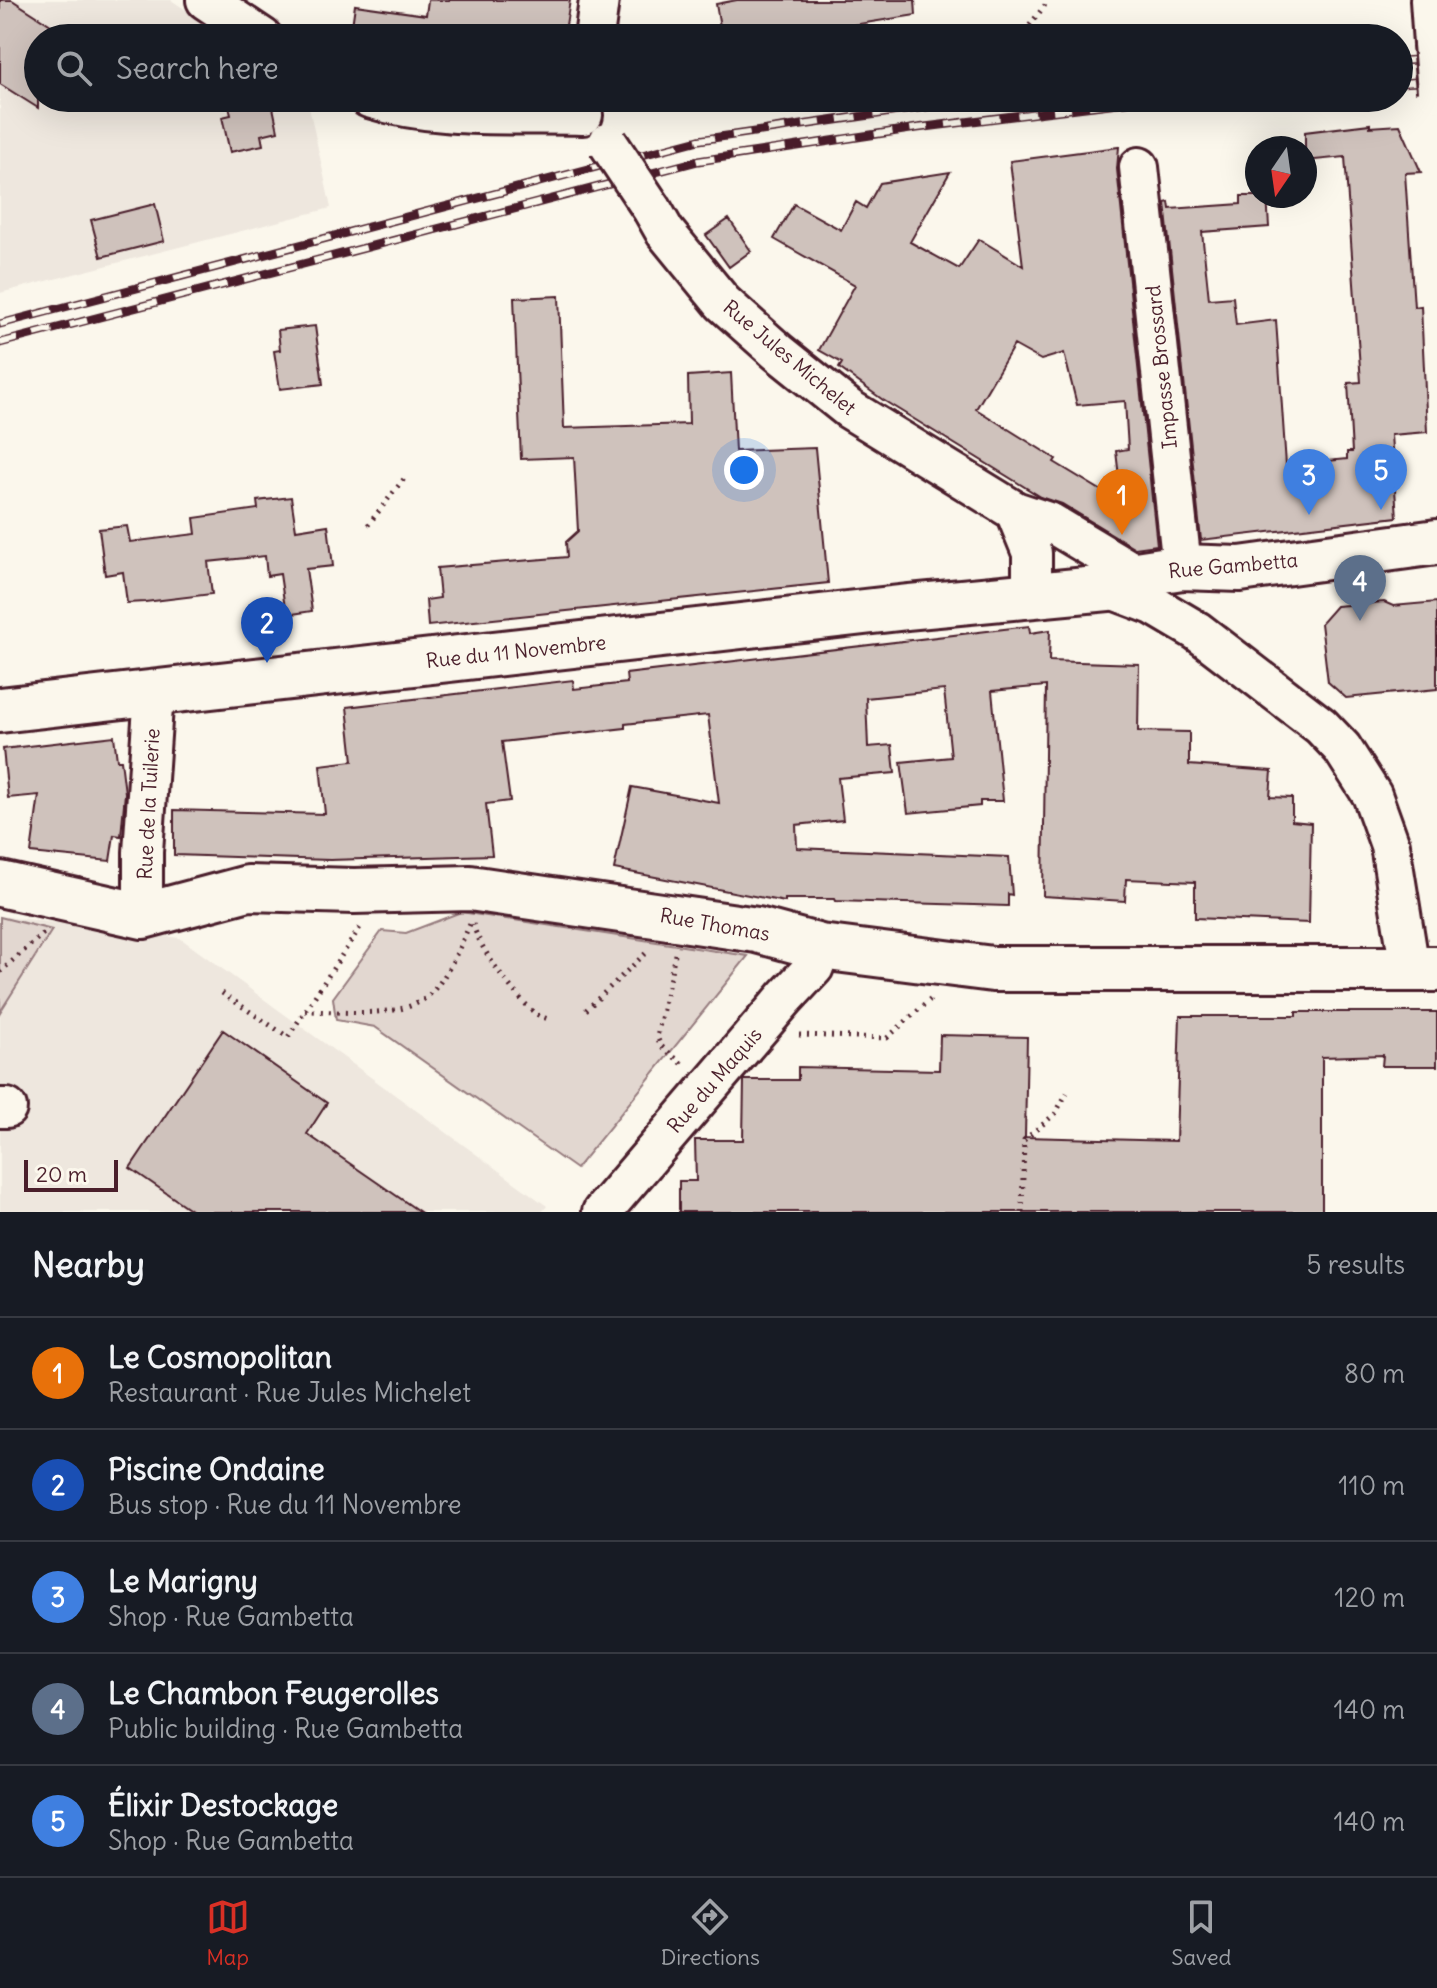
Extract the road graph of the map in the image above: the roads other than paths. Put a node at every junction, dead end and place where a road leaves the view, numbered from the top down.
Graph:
1 (206, 0) edge
2 (599, 0) edge
3 (1430, 0) edge
4 (242, 24) edge
5 (596, 24) edge
6 (1437, 91) edge
7 (421, 112) edge
8 (508, 112) edge
9 (587, 112) edge
10 (1139, 167) dead end
11 (1015, 511) junction
12 (1437, 542) edge
13 (1182, 567) junction
14 (1240, 569) junction
15 (1122, 581) junction
16 (1032, 594) junction
17 (1197, 631) junction
18 (154, 692) junction
19 (0, 710) edge
20 (0, 884) edge
21 (143, 916) junction
22 (820, 947) junction
23 (1424, 969) edge
24 (602, 1212) edge

1 - 4 street
2 - 5 street
3 - 6 street, bridge
7 - 8 street
9 - 11 street, Rue Jules Michelet, bridge
10 - 13 street, Impasse Brossard
11 - 15 street, Rue Jules Michelet
11 - 16 street
12 - 14 main road, Rue Gambetta
13 - 14 main road, Rue Gambetta
13 - 15 main road, Rue Gambetta
14 - 17 street
15 - 16 main road, Rue Gambetta
15 - 17 street, Rue Jules Michelet
16 - 18 main road, Rue du 11 Novembre
17 - 23 street, Rue Jules Michelet
18 - 19 main road, Rue du 11 Novembre
18 - 21 street, Rue de la Tuilerie
20 - 21 main road, Rue Thomas
21 - 22 main road, Rue Thomas
22 - 23 main road, Rue Thomas
22 - 24 street, Rue du Maquis

